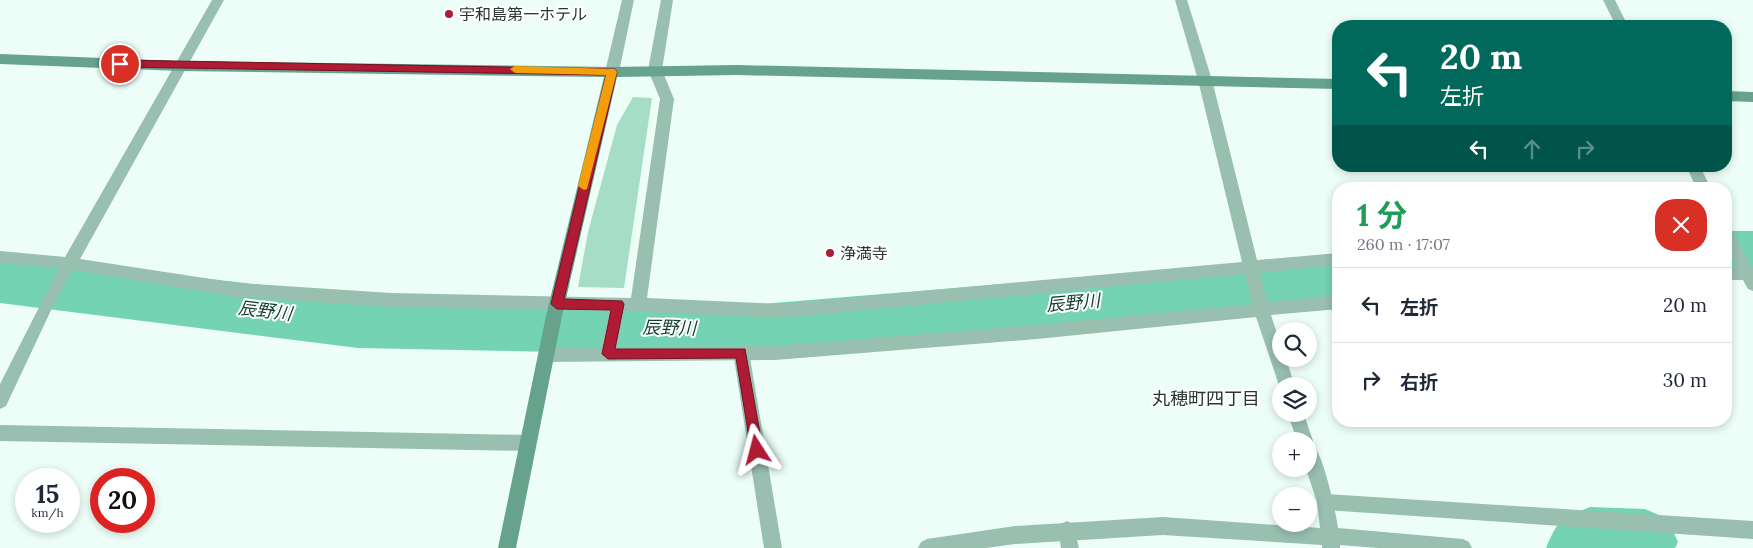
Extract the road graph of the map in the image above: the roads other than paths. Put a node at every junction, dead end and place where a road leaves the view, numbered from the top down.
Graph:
1 (218, 0) edge
2 (628, 0) edge
3 (667, 0) edge
4 (1181, 0) edge
5 (1609, 0) edge
6 (1619, 20) edge
7 (0, 59) edge
8 (180, 66) junction
9 (655, 70) junction
10 (612, 72) junction
11 (1205, 80) junction
12 (1332, 84) edge
13 (1732, 96) edge
14 (1753, 97) edge
15 (1732, 243) edge
16 (0, 257) edge
17 (1332, 260) edge
18 (66, 270) junction
19 (1252, 272) junction
20 (1732, 274) edge
21 (1749, 275) edge
22 (1332, 303) edge
23 (638, 305) junction
24 (1261, 309) junction
25 (556, 310) junction
26 (617, 310) junction
27 (609, 349) junction
28 (741, 352) junction
29 (546, 355) junction
30 (1284, 377) edge
31 (0, 401) edge
32 (0, 433) edge
33 (528, 443) junction
34 (1317, 476) edge
35 (1326, 502) junction
36 (1067, 530) junction
37 (1753, 530) edge
38 (1331, 542) edge
39 (506, 548) edge
40 (773, 548) edge
41 (927, 548) edge
42 (1070, 548) edge
43 (1463, 548) edge

1 - 8 street
2 - 10 street
3 - 9 street
4 - 11 street
5 - 6 street
7 - 8 street
8 - 10 street
8 - 18 street
9 - 10 street
9 - 11 street
9 - 23 street
10 - 25 street
11 - 12 street
11 - 19 street
13 - 14 street
15 - 21 street
16 - 18 street
17 - 19 street
18 - 25 street
18 - 31 street
19 - 23 street
19 - 24 street
20 - 21 street
22 - 24 street
23 - 26 street
24 - 28 street
24 - 30 street
25 - 26 street
25 - 29 street
26 - 27 street
27 - 28 street
27 - 29 street
28 - 40 street
29 - 33 street
32 - 33 street
33 - 39 street
34 - 35 street
35 - 37 street
35 - 38 street
36 - 38 street
36 - 41 street
36 - 42 street
38 - 43 street

